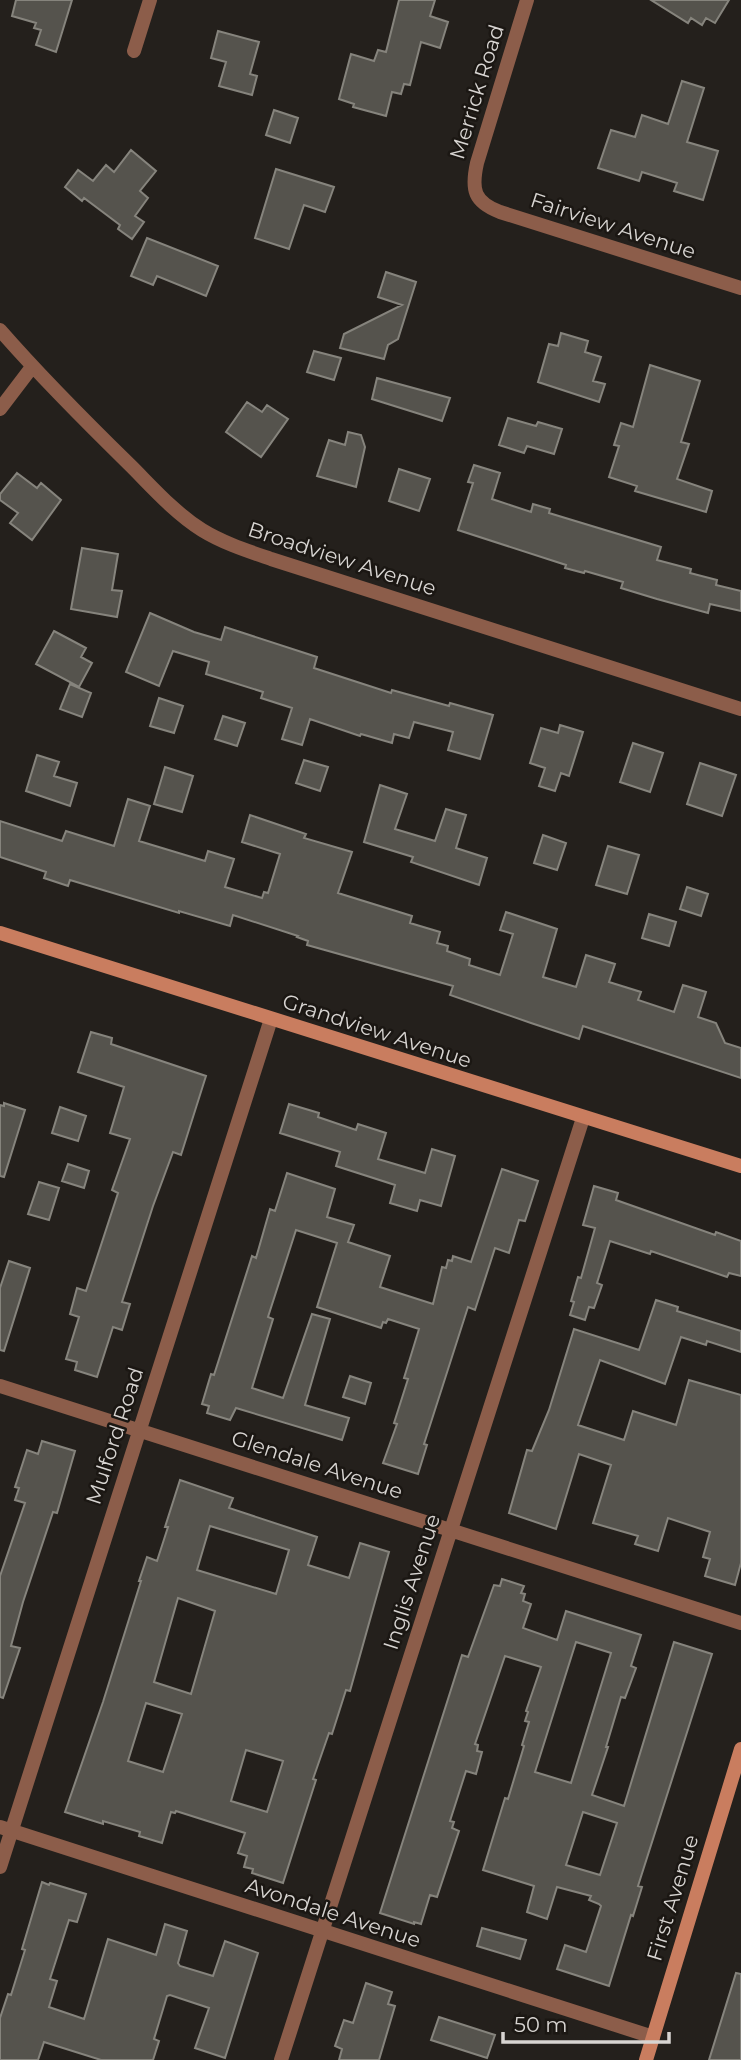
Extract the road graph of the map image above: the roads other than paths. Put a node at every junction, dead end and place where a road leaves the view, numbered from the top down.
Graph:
1 (149, 0) edge
2 (527, 0) edge
3 (134, 51) dead end
4 (477, 198) joint
5 (741, 288) edge
6 (0, 330) edge
7 (32, 367) junction
8 (0, 409) edge
9 (741, 709) edge
10 (0, 933) edge
11 (271, 1019) junction
12 (583, 1118) junction
13 (741, 1166) edge
14 (0, 1386) edge
15 (139, 1431) junction
16 (451, 1530) junction
17 (741, 1623) edge
18 (741, 1749) edge
19 (6, 1829) edge
20 (0, 1867) edge
21 (323, 1932) junction
22 (653, 2037) junction
23 (281, 2060) edge
24 (646, 2060) edge

1 - 3 street
2 - 4 street, Merrick Road
4 - 5 street, Fairview Avenue
6 - 7 street, Broadview Avenue
7 - 8 street
7 - 9 street, Broadview Avenue
10 - 11 main road, Grandview Avenue
11 - 12 main road, Grandview Avenue
11 - 15 street, Mulford Road
12 - 13 main road, Grandview Avenue
12 - 16 street, Inglis Avenue
14 - 15 street, Glendale Avenue
15 - 16 street, Glendale Avenue
15 - 19 street, Mulford Road
16 - 17 street, Glendale Avenue
16 - 21 street, Inglis Avenue
18 - 22 main road, First Avenue
19 - 20 street, Mulford Road
19 - 21 street, Avondale Avenue
21 - 22 street, Avondale Avenue
21 - 23 street, Inglis Avenue
22 - 24 main road, First Avenue

